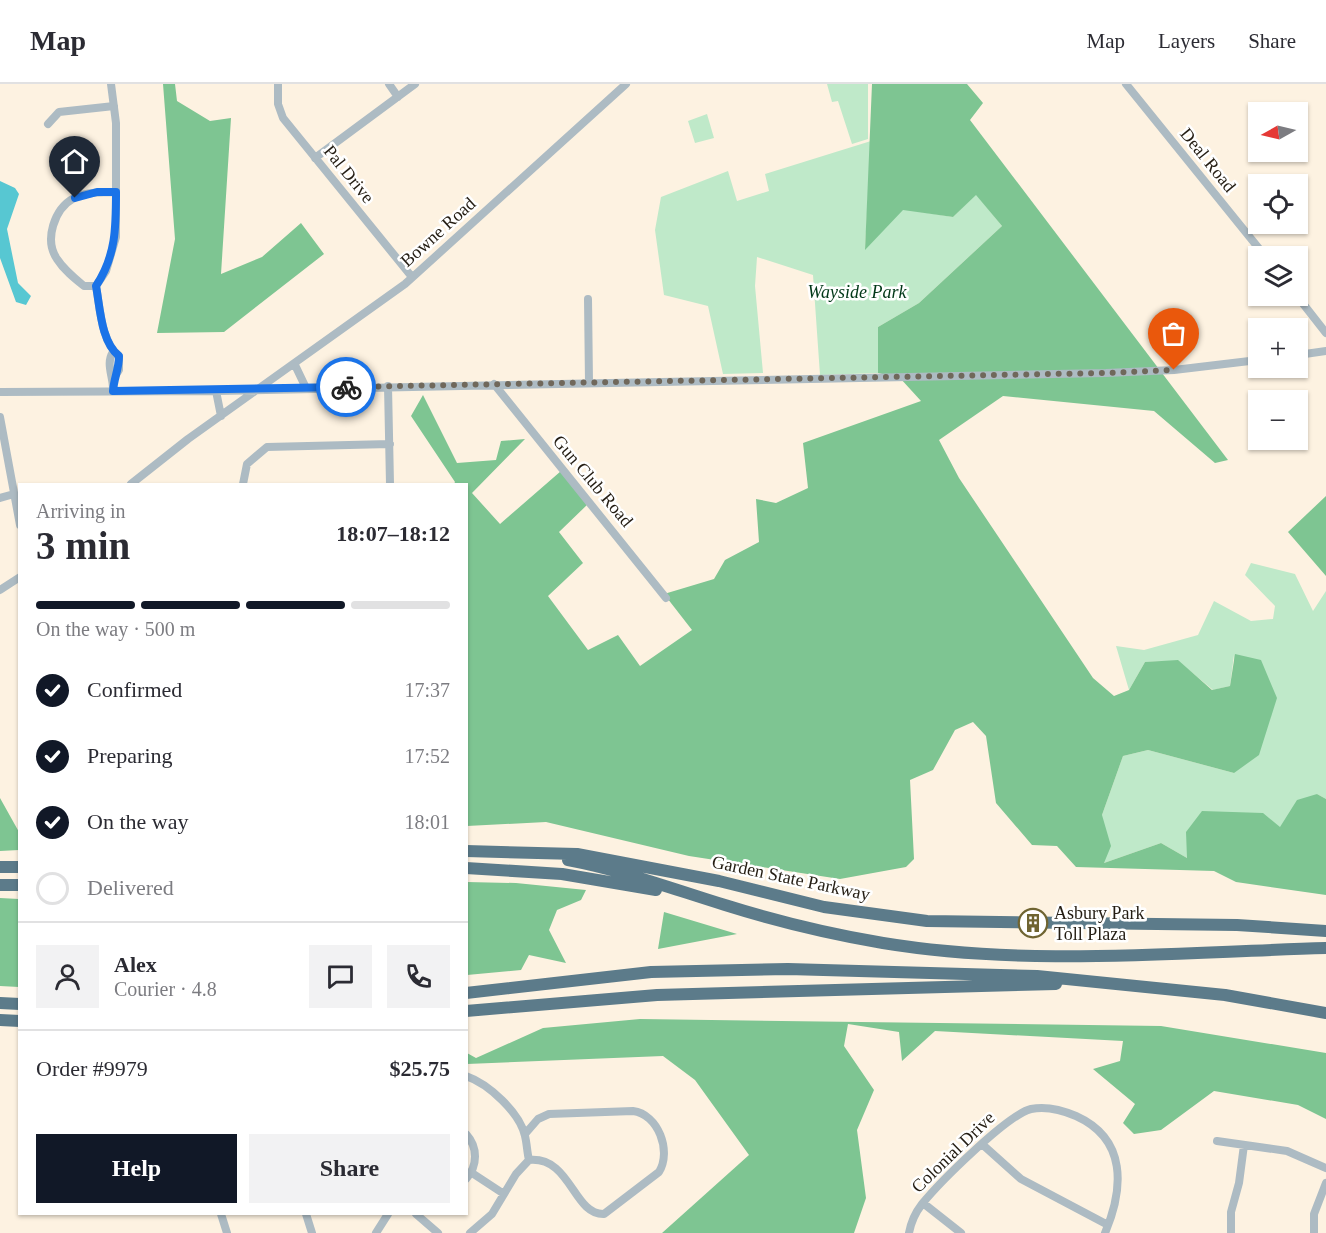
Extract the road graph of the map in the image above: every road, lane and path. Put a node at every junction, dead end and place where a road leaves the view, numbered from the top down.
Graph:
1 (111, 84) edge
2 (278, 84) edge
3 (389, 84) edge
4 (415, 84) edge
5 (626, 84) edge
6 (1126, 84) edge
7 (398, 97) junction
8 (114, 106) junction
9 (48, 124) dead end
10 (315, 158) junction
11 (116, 192) junction
12 (1257, 246) edge
13 (412, 277) junction
14 (96, 286) junction
15 (588, 299) dead end
16 (1305, 306) edge
17 (1326, 333) edge
18 (1326, 351) edge
19 (1308, 354) edge
20 (1248, 361) edge
21 (295, 365) junction
22 (589, 383) junction
23 (494, 384) junction
24 (388, 386) junction
25 (306, 388) junction
26 (259, 390) junction
27 (113, 391) junction
28 (216, 391) junction
29 (0, 392) edge
30 (221, 416) junction
31 (0, 417) edge
32 (390, 444) junction
33 (132, 483) edge
34 (243, 483) edge
35 (390, 483) edge
36 (14, 494) junction
37 (0, 498) edge
38 (18, 515) edge
39 (18, 578) edge
40 (0, 590) edge
41 (666, 598) dead end
42 (468, 851) edge
43 (526, 854) junction
44 (0, 867) edge
45 (18, 867) edge
46 (468, 868) edge
47 (0, 885) edge
48 (18, 885) edge
49 (724, 905) junction
50 (1326, 931) edge
51 (1326, 948) edge
52 (1084, 981) junction
53 (468, 993) edge
54 (0, 1003) edge
55 (18, 1004) edge
56 (468, 1011) edge
57 (1326, 1013) edge
58 (0, 1020) edge
59 (18, 1021) edge
60 (468, 1077) edge
61 (525, 1134) junction
62 (468, 1138) edge
63 (1217, 1141) dead end
64 (983, 1145) junction
65 (1244, 1145) junction
66 (529, 1160) junction
67 (1326, 1168) edge
68 (469, 1176) edge
69 (1326, 1183) edge
70 (504, 1194) junction
71 (923, 1203) junction
72 (221, 1215) edge
73 (306, 1215) edge
74 (387, 1215) edge
75 (417, 1215) edge
76 (1106, 1229) edge
77 (227, 1233) edge
78 (312, 1233) edge
79 (376, 1233) edge
80 (438, 1233) edge
81 (470, 1233) edge
82 (909, 1233) edge
83 (961, 1233) edge
84 (1231, 1233) edge
85 (1314, 1233) edge

1 - 8 street
2 - 10 street, Pal Drive
3 - 7 street
4 - 7 street
5 - 13 street, Bowne Road
6 - 12 street, Deal Road
7 - 10 street
8 - 9 street
8 - 11 street
10 - 13 street, Pal Drive
11 - 14 street
11 - 14 street
13 - 21 street, Bowne Road
14 - 27 street
15 - 22 street
16 - 17 street
18 - 19 street
20 - 22 street
21 - 25 street
21 - 26 street, Bowne Road
22 - 23 street
23 - 24 street
23 - 41 street, Gun Club Road
24 - 25 street
24 - 32 street
25 - 26 street
26 - 28 street
26 - 30 street, Bowne Road
27 - 28 street
27 - 29 street
28 - 30 street
30 - 33 street, Bowne Road
31 - 36 street
32 - 34 street
32 - 35 street
36 - 37 street
36 - 38 street
39 - 40 street
42 - 43 highway, Garden State Parkway
43 - 49 highway
43 - 50 highway, Garden State Parkway
44 - 45 highway
46 - 49 highway
47 - 48 highway
49 - 51 highway
52 - 53 highway
52 - 56 highway
52 - 57 highway
54 - 55 highway
58 - 59 highway
60 - 61 street
61 - 66 street
61 - 66 street
62 - 68 street
63 - 65 street
64 - 71 street, Colonial Drive
64 - 76 street
64 - 76 street, Colonial Drive
65 - 67 street
65 - 84 street
66 - 70 street
68 - 70 street
69 - 85 street
70 - 81 street
71 - 82 street, Colonial Drive
71 - 83 street
72 - 77 street
73 - 78 street
74 - 79 street
75 - 80 street

